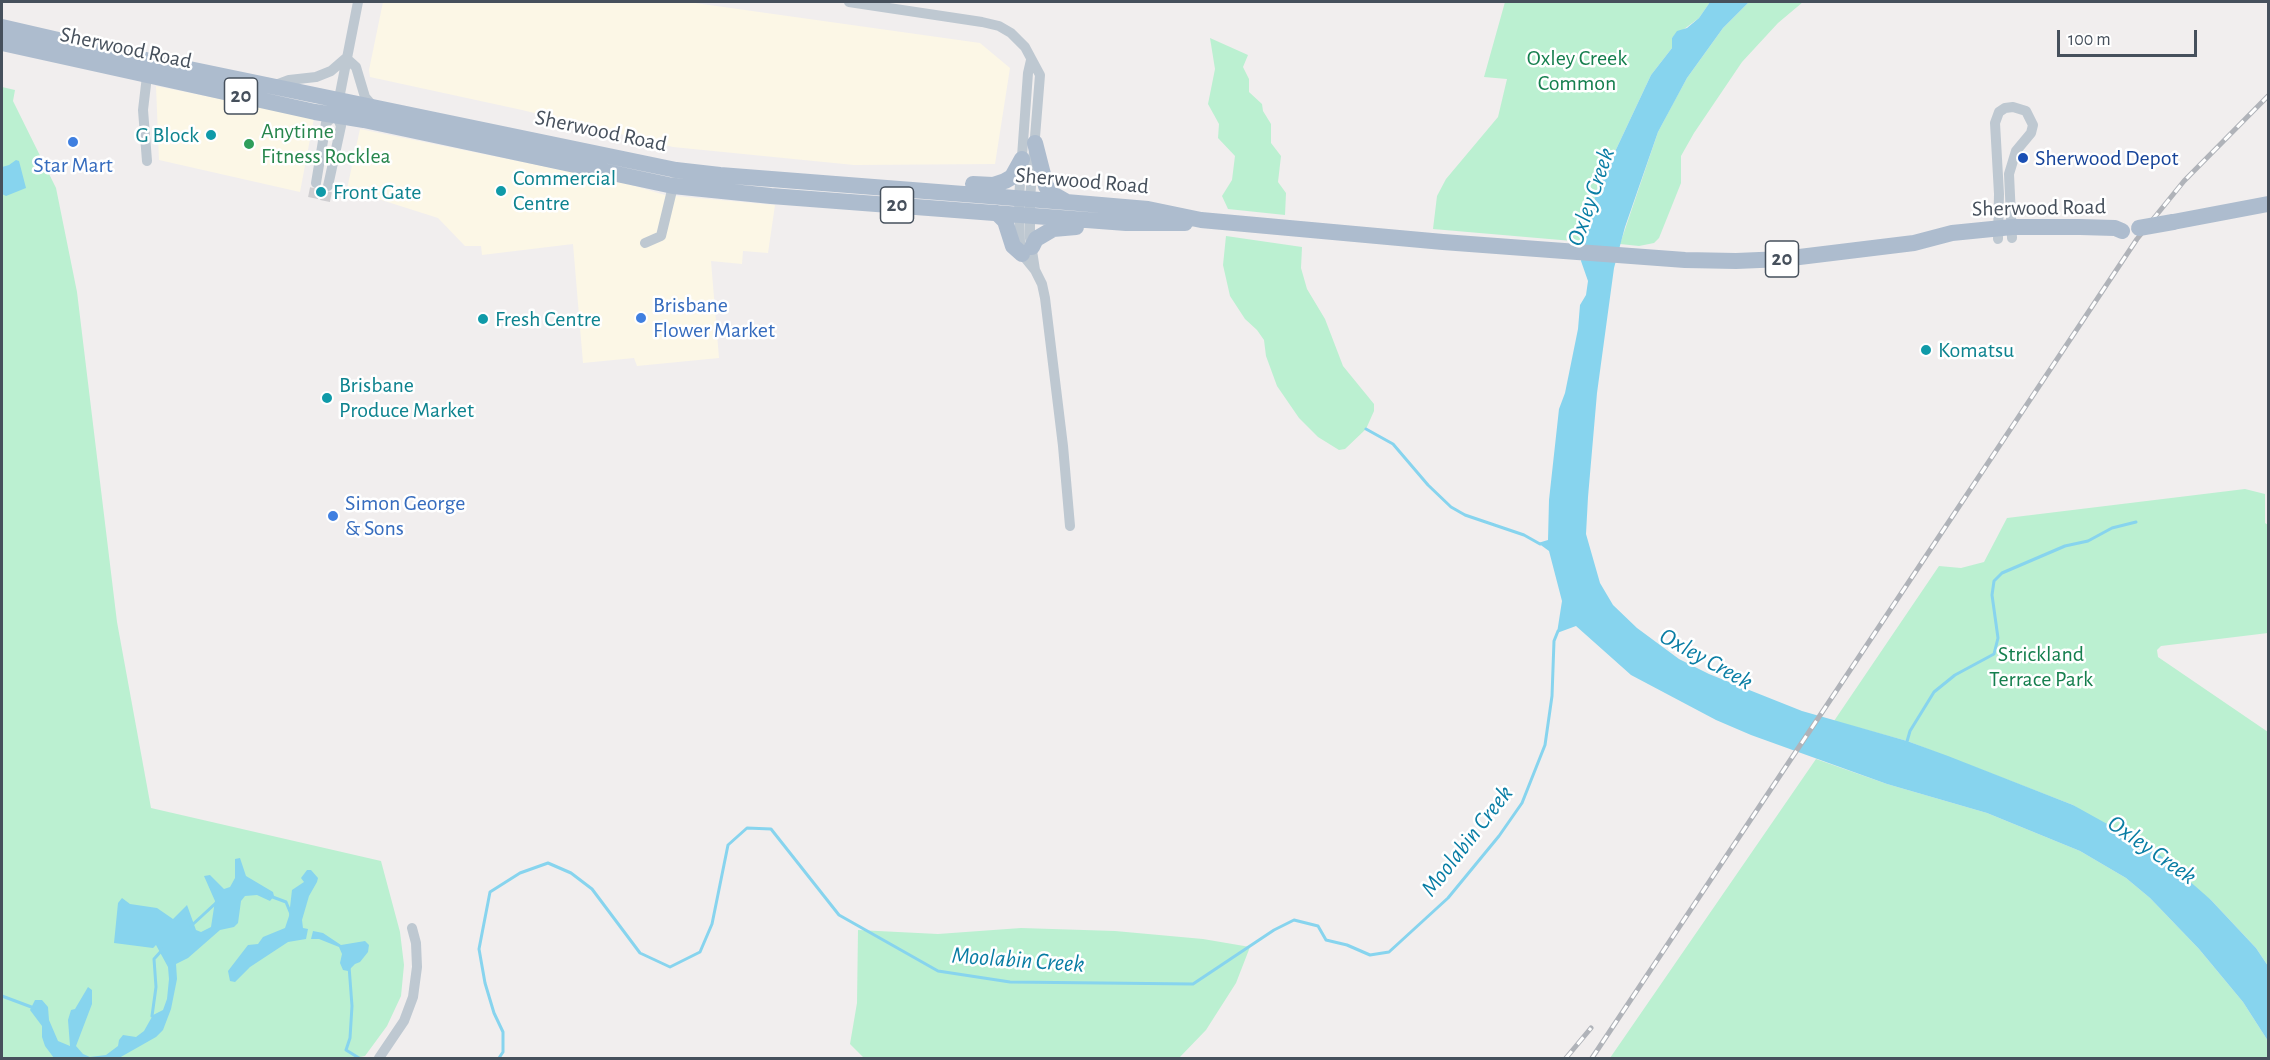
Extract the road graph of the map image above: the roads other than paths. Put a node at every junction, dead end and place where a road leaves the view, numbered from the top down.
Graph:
1 (358, 2) edge
2 (849, 2) edge
3 (2, 27) edge
4 (2, 43) edge
5 (141, 58) junction
6 (346, 58) junction
7 (1031, 60) junction
8 (147, 76) junction
9 (273, 86) junction
10 (337, 107) junction
11 (374, 107) junction
12 (1035, 143) junction
13 (1022, 159) junction
14 (147, 161) dead end
15 (675, 178) junction
16 (316, 183) tunnel mouth
17 (328, 186) tunnel mouth
18 (929, 191) junction
19 (1066, 202) junction
20 (2268, 204) edge
21 (1024, 206) junction
22 (997, 213) junction
23 (1201, 220) junction
24 (1094, 221) junction
25 (2005, 233) junction
26 (645, 243) dead end
27 (1027, 251) junction
28 (1070, 526) dead end
29 (412, 928) dead end
30 (380, 1057) edge

1 - 6 street
2 - 7 street
3 - 5 main road, Sherwood Road / 20
4 - 8 main road, Sherwood Road / 20
5 - 8 street
5 - 9 main road, Sherwood Road / 20
6 - 9 street
6 - 10 street
6 - 11 street
7 - 12 street
7 - 13 street
8 - 10 main road, Sherwood Road / 20
8 - 14 street
9 - 10 main road, Sherwood Road / 20
10 - 11 main road, Sherwood Road / 20
10 - 15 main road, Sherwood Road / 20
10 - 16 street
10 - 17 street
11 - 15 main road, Sherwood Road / 20
12 - 19 main road
12 - 21 street
13 - 18 main road
13 - 21 street
15 - 18 main road, Sherwood Road / 20
15 - 22 main road, Sherwood Road / 20
15 - 26 street
18 - 21 main road, Sherwood Road / 20
19 - 21 main road, Sherwood Road / 20
19 - 23 main road, Sherwood Road / 20
20 - 25 main road, Sherwood Road / 20, bridge
21 - 22 main road, Sherwood Road / 20
21 - 24 main road, Sherwood Road / 20
21 - 27 street
22 - 27 main road
23 - 24 main road, Sherwood Road / 20
23 - 25 main road, Sherwood Road / 20
24 - 27 main road
25 - 25 street
27 - 28 street
29 - 30 street

